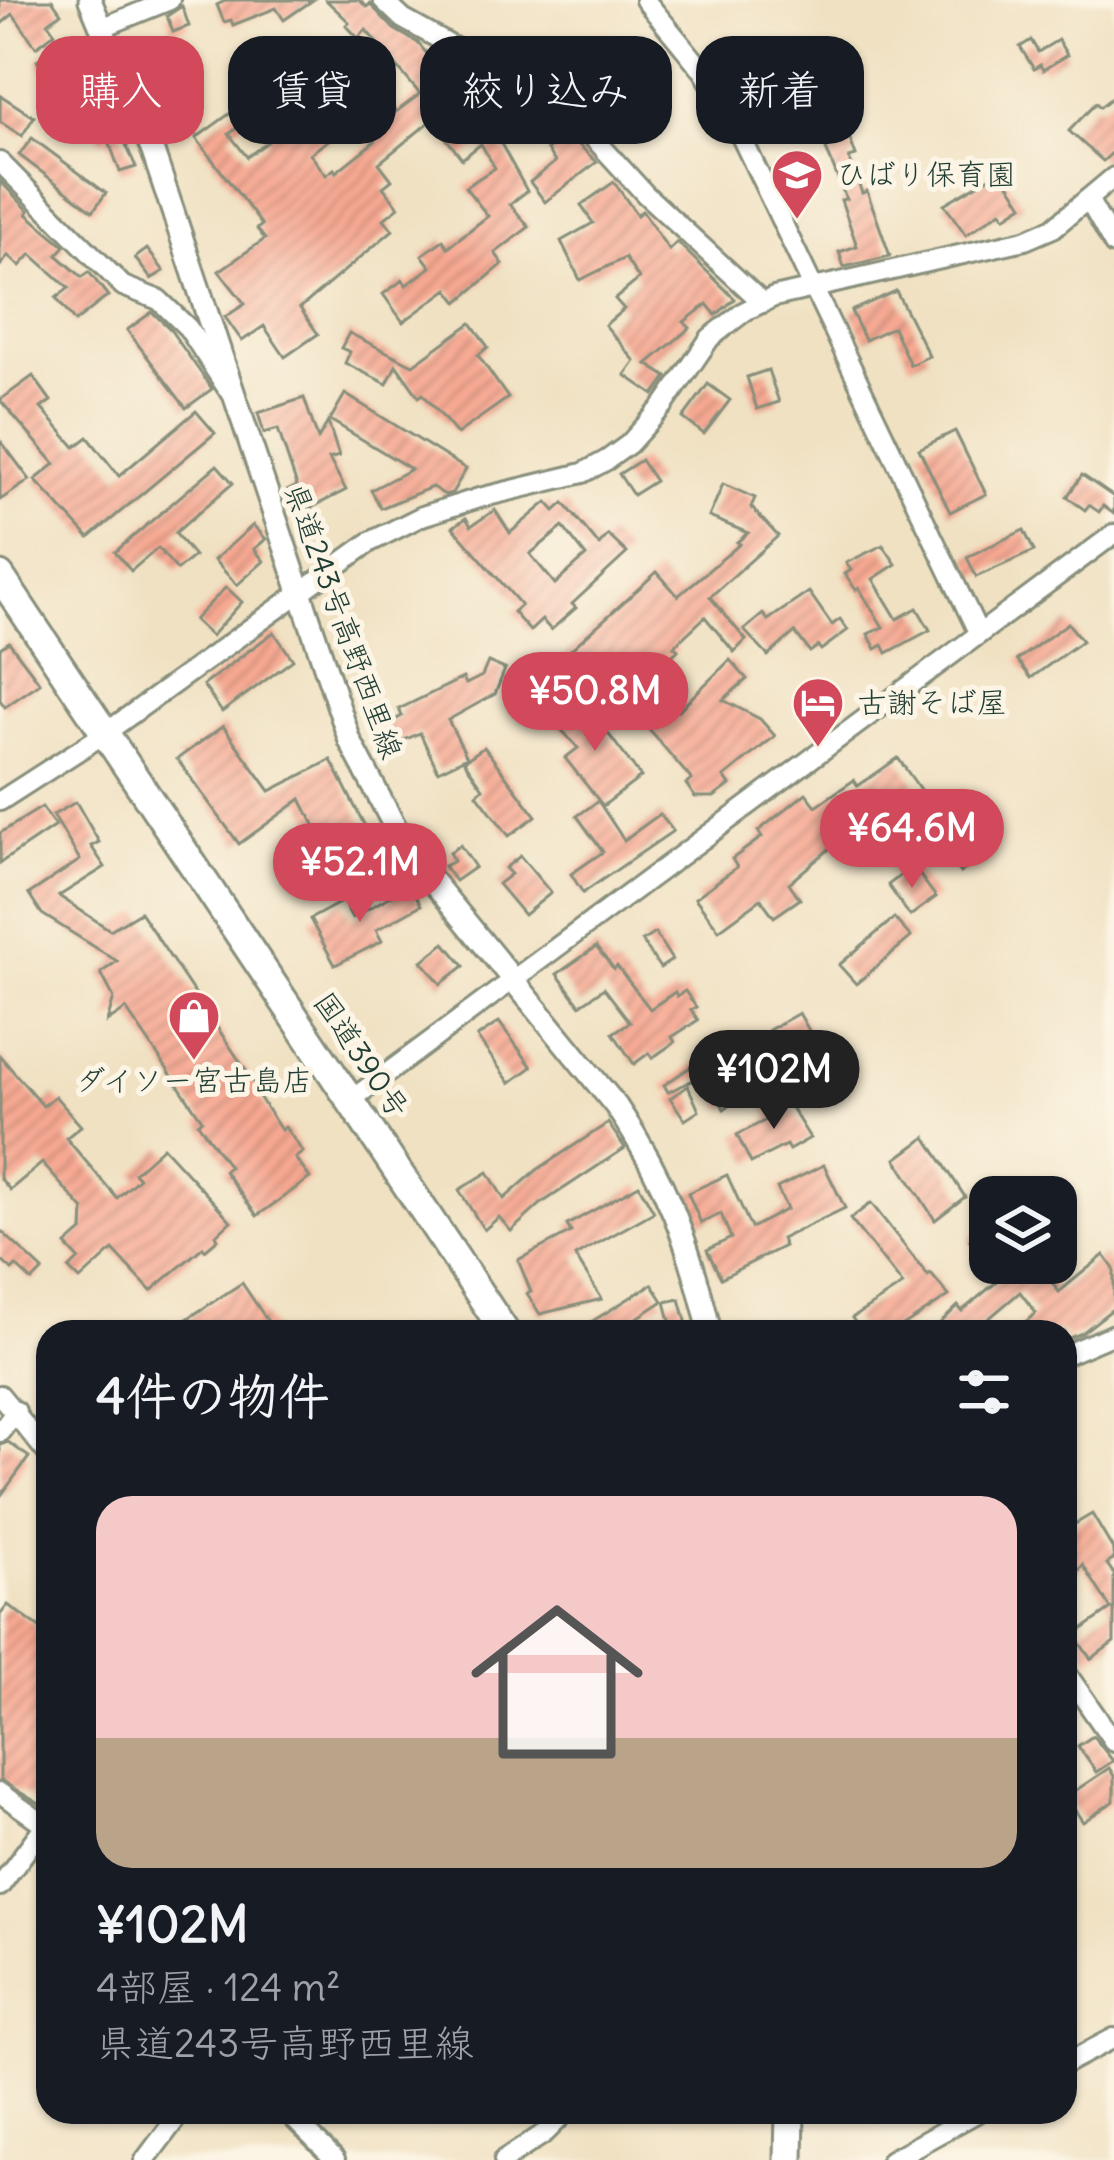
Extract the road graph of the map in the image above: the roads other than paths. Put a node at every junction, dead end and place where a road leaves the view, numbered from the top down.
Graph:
1 (90, 0) edge
2 (170, 0) edge
3 (383, 0) edge
4 (645, 0) edge
5 (101, 28) junction
6 (0, 162) edge
7 (1114, 177) edge
8 (1088, 199) junction
9 (1114, 245) edge
10 (812, 289) junction
11 (763, 303) junction
12 (232, 397) junction
13 (1114, 534) edge
14 (1, 578) edge
15 (299, 594) junction
16 (980, 634) junction
17 (104, 734) junction
18 (0, 801) edge
19 (513, 979) junction
20 (351, 1100) junction
21 (497, 1320) edge
22 (707, 1320) edge
23 (1114, 1334) edge
24 (1077, 1350) edge
25 (0, 1395) edge
26 (16, 1411) junction
27 (0, 1432) edge
28 (36, 1438) edge
29 (1077, 1688) edge
30 (1114, 1742) edge
31 (0, 1792) edge
32 (36, 1817) edge
33 (36, 1839) edge
34 (0, 1886) edge
35 (1114, 2038) edge
36 (1077, 2058) edge
37 (172, 2124) edge
38 (299, 2124) edge
39 (554, 2124) edge
40 (790, 2124) edge
41 (956, 2124) edge
42 (145, 2160) edge
43 (335, 2160) edge
44 (504, 2160) edge
45 (789, 2160) edge
46 (891, 2160) edge

1 - 5 main road, 県道243号高野西里線
2 - 5 street
3 - 11 street
4 - 10 street
5 - 12 main road, 県道243号高野西里線
6 - 12 street
7 - 8 street
8 - 9 street
8 - 10 street
10 - 11 street
10 - 16 street
11 - 15 street
12 - 15 main road, 県道243号高野西里線
13 - 16 street
14 - 17 highway, 国道390号
15 - 17 street
15 - 19 main road, 県道243号高野西里線
16 - 19 street
17 - 18 street
17 - 20 highway, 国道390号
19 - 20 street
19 - 22 main road, 県道243号高野西里線
20 - 21 highway, 国道390号
23 - 24 street
25 - 26 street
26 - 27 street
26 - 28 street
29 - 30 street
31 - 32 street
33 - 34 street
35 - 36 street
37 - 42 street
38 - 43 street
39 - 44 street
40 - 45 highway
41 - 46 street

